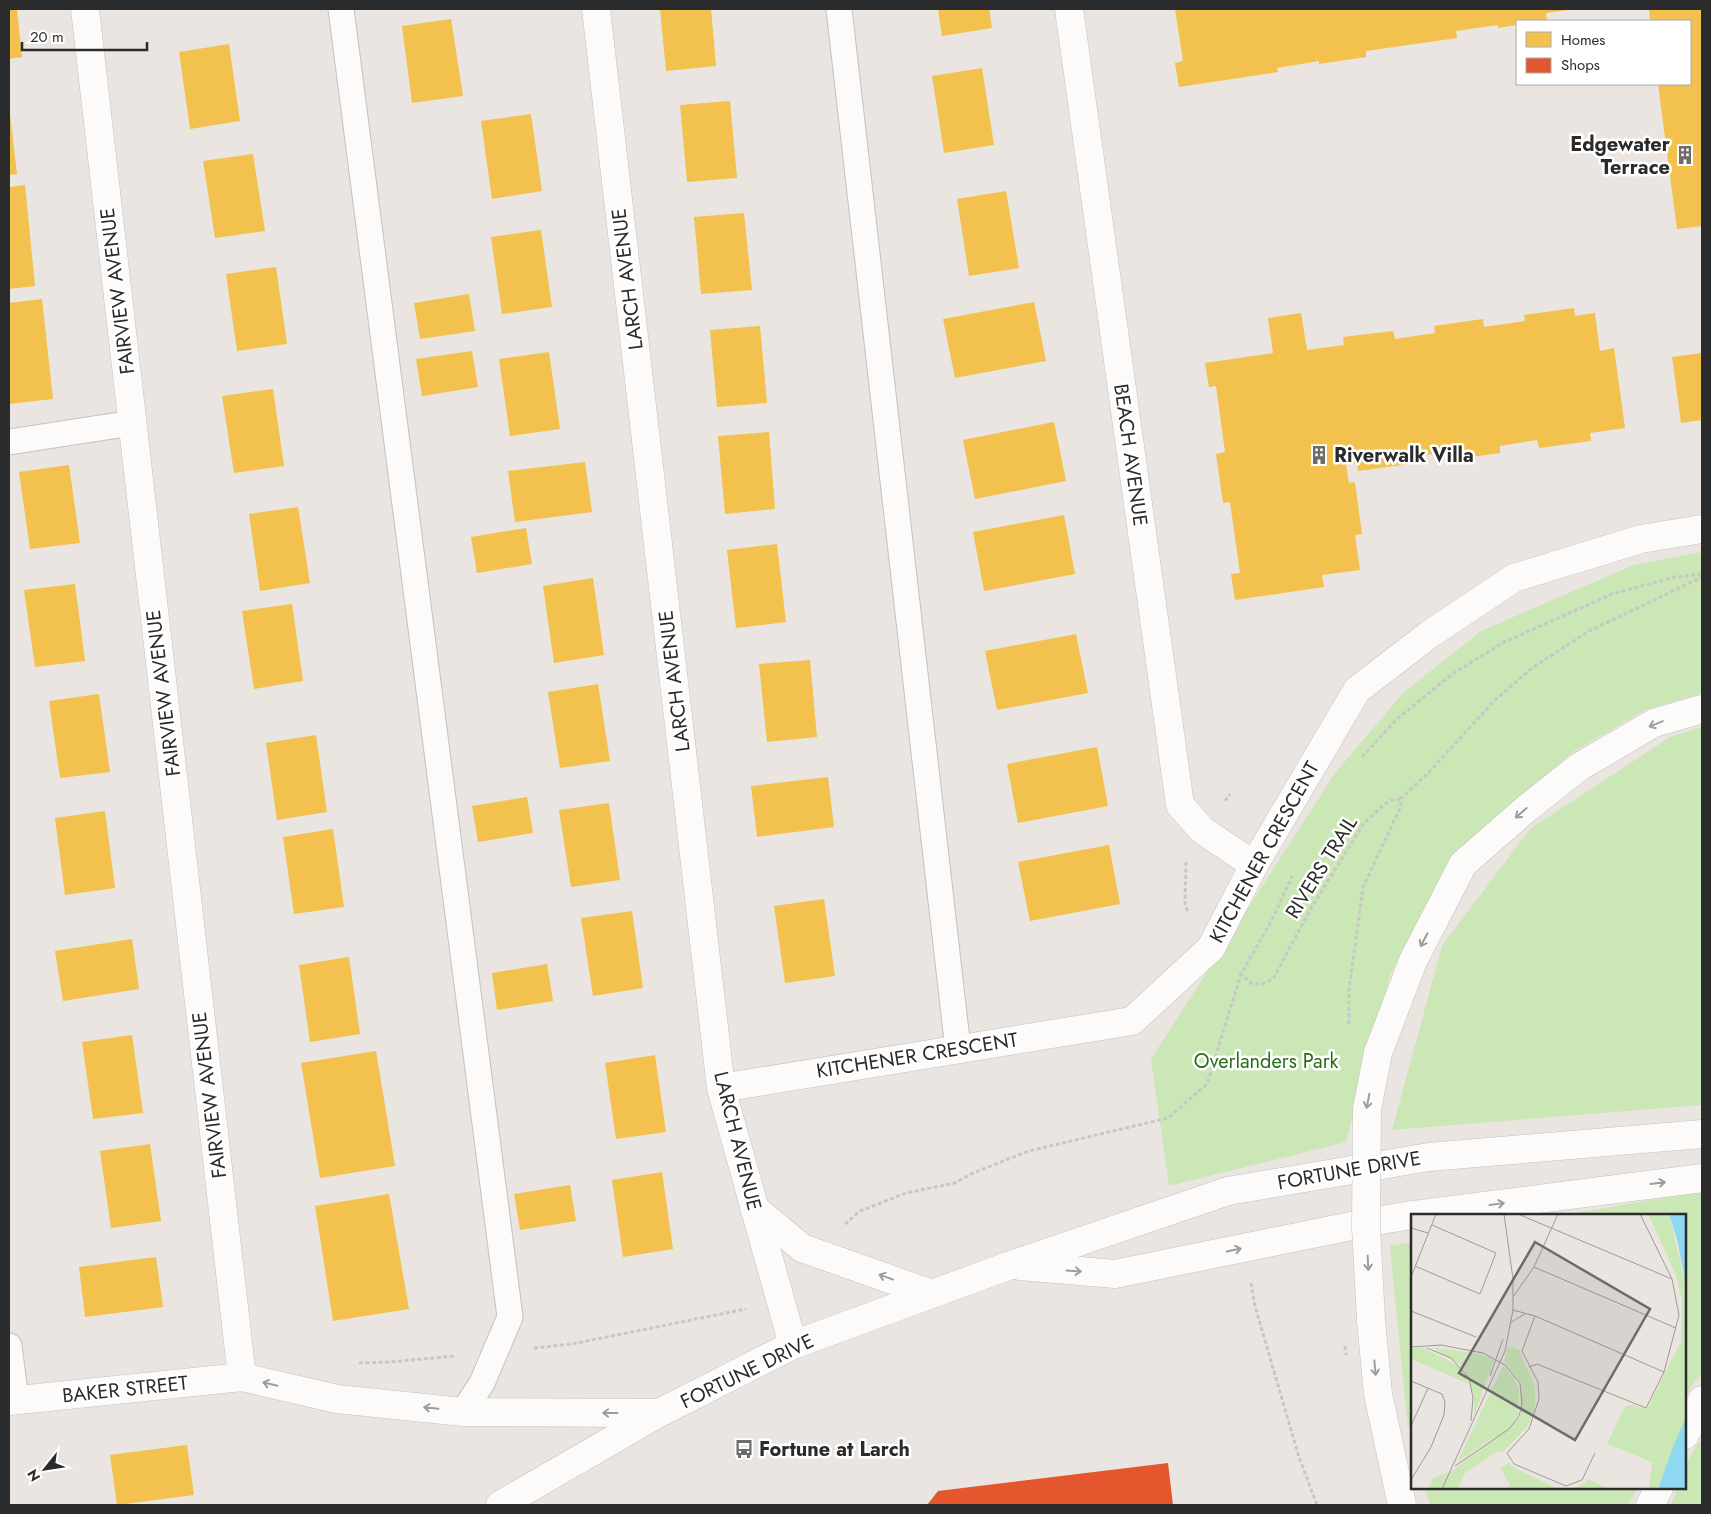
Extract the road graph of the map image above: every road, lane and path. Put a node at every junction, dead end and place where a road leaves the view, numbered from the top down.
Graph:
1 (84, 9) edge
2 (341, 9) edge
3 (596, 9) edge
4 (839, 9) edge
5 (1069, 9) edge
6 (132, 423) junction
7 (9, 442) edge
8 (1702, 529) edge
9 (1702, 577) edge
10 (1702, 709) edge
11 (1400, 799) junction
12 (1188, 858) dead end
13 (1254, 865) junction
14 (1190, 922) dead end
15 (1241, 974) dead end
16 (1349, 1026) dead end
17 (958, 1049) junction
18 (721, 1088) junction
19 (1702, 1134) edge
20 (1702, 1178) edge
21 (754, 1208) junction
22 (1421, 1214) edge
23 (1411, 1215) edge
24 (1008, 1266) junction
25 (1250, 1280) dead end
26 (932, 1294) junction
27 (793, 1345) junction
28 (9, 1346) edge
29 (242, 1377) junction
30 (1702, 1400) edge
31 (12, 1401) edge
32 (463, 1412) junction
33 (659, 1413) junction
34 (1686, 1433) edge
35 (1658, 1489) edge
36 (500, 1505) edge
37 (1317, 1505) edge
38 (1402, 1505) edge
39 (1650, 1505) edge

1 - 6 street, FAIRVIEW AVENUE
2 - 32 lane
3 - 18 street, LARCH AVENUE
4 - 17 lane
5 - 13 street, BEACH AVENUE
6 - 7 lane
6 - 29 street, FAIRVIEW AVENUE
8 - 13 street, KITCHENER CRESCENT
9 - 11 path
10 -> 38 street, bridge
11 - 15 path, RIVERS TRAIL
11 - 16 path, RIVERS TRAIL
12 - 14 path
13 - 17 street, KITCHENER CRESCENT
17 - 18 street, KITCHENER CRESCENT
18 - 21 street, LARCH AVENUE
19 - 24 street, FORTUNE DRIVE
22 -> 20 street, FORTUNE DRIVE
26 -> 21 street
21 - 27 street, LARCH AVENUE
24 -> 23 street, FORTUNE DRIVE
24 - 26 street, FORTUNE DRIVE
25 - 37 path
26 - 27 street, FORTUNE DRIVE
27 - 33 street, FORTUNE DRIVE
28 - 31 lane
29 - 31 street, BAKER STREET
32 -> 29 street, BAKER STREET
30 - 34 street
33 -> 32 street, BAKER STREET
33 - 36 street, FORTUNE DRIVE
35 - 39 street

